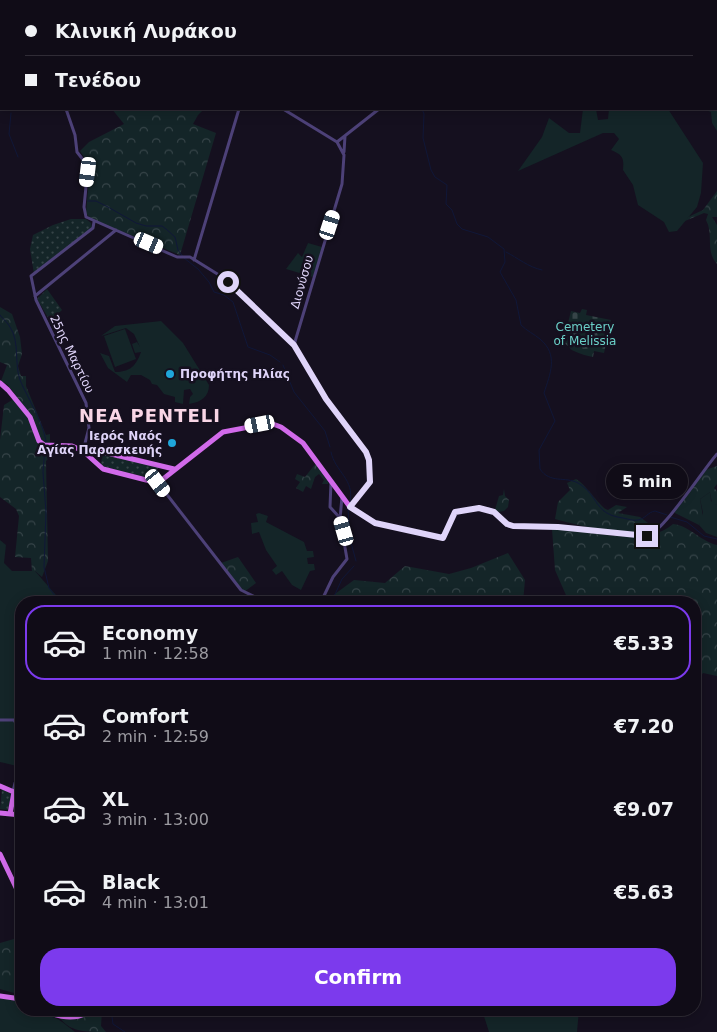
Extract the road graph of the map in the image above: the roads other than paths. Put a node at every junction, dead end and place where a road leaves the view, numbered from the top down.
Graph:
1 (66, 110) edge
2 (240, 110) edge
3 (285, 110) edge
4 (378, 110) edge
5 (344, 135) junction
6 (337, 142) junction
7 (344, 155) junction
8 (88, 166) junction
9 (83, 173) dead end
10 (94, 222) junction
11 (116, 230) junction
12 (194, 260) junction
13 (35, 296) junction
14 (294, 345) junction
15 (0, 383) edge
16 (83, 450) junction
17 (717, 454) edge
18 (171, 470) junction
19 (331, 481) junction
20 (158, 483) junction
21 (342, 497) junction
22 (349, 507) junction
23 (342, 513) junction
24 (340, 519) junction
25 (252, 596) edge
26 (324, 596) edge
27 (0, 720) edge
28 (15, 722) edge
29 (15, 783) edge
30 (0, 786) edge
31 (13, 790) junction
32 (0, 812) edge
33 (10, 814) junction
34 (15, 814) edge
35 (0, 854) edge
36 (15, 885) edge
37 (0, 996) edge
38 (15, 998) edge
39 (58, 1016) edge
40 (79, 1016) edge

1 - 8 street
2 - 12 street
3 - 6 street
4 - 5 street
5 - 6 street
5 - 7 street, Διονύσου
6 - 7 street
7 - 14 street, Διονύσου
8 - 9 street
8 - 10 street
10 - 11 street
10 - 13 street, 25ης Μαρτίου
11 - 12 street
11 - 13 street
12 - 14 street
13 - 16 street, 25ης Μαρτίου
14 - 22 street
15 - 16 main road
16 - 18 main road
16 - 20 main road
17 - 22 street
18 - 19 main road
18 - 20 main road
19 - 21 main road
19 - 24 street
20 - 25 street
21 - 22 main road
21 - 23 street
22 - 23 street
23 - 24 street
24 - 26 street
27 - 28 street
29 - 31 street
30 - 31 main road
31 - 33 main road
32 - 33 main road
33 - 34 main road
35 - 36 main road
37 - 38 main road
39 - 40 main road

